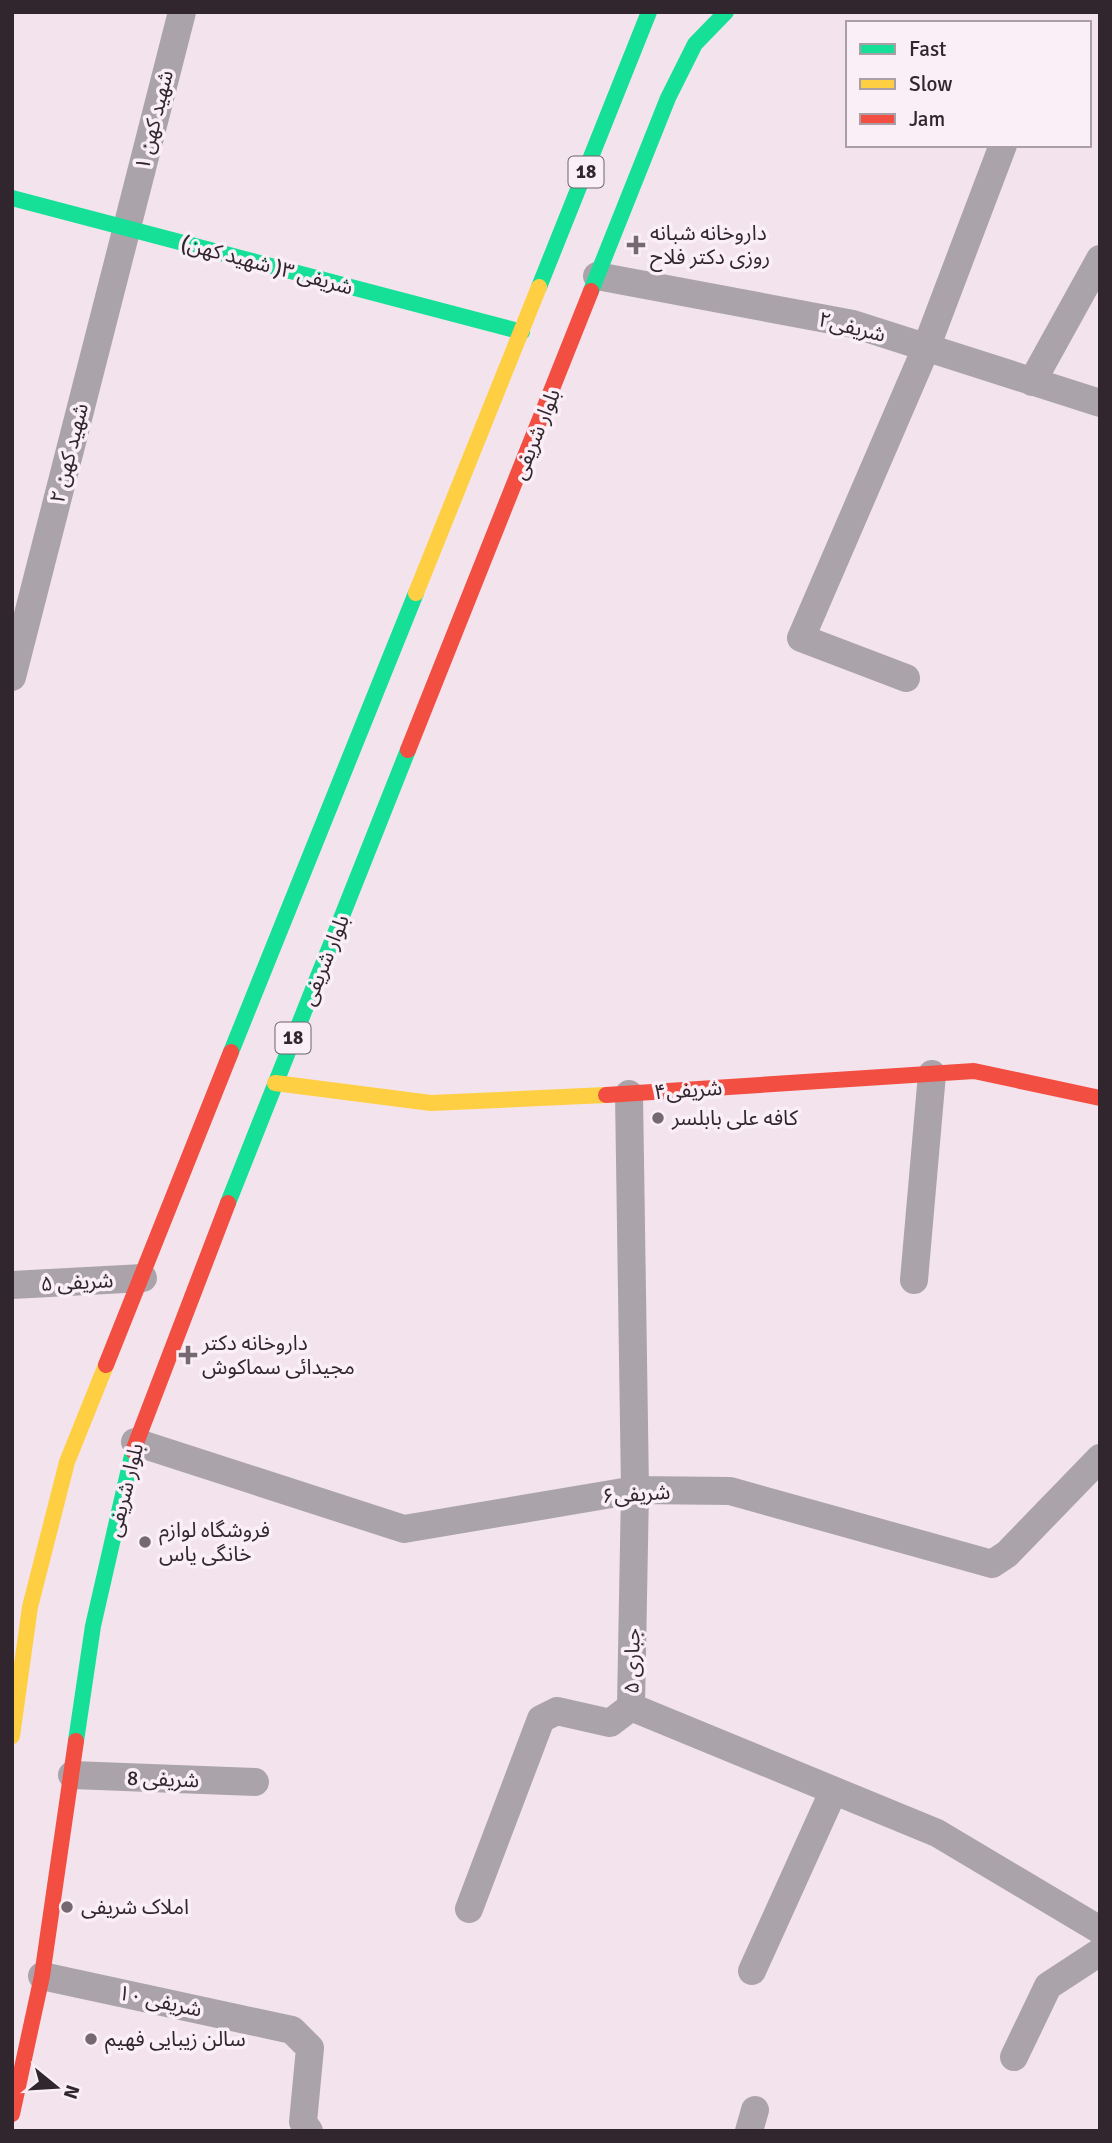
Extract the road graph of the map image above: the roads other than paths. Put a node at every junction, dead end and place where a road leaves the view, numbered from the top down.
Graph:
1 (181, 12) edge
2 (649, 12) edge
3 (726, 12) edge
4 (1002, 147) edge
5 (12, 198) edge
6 (127, 228) junction
7 (1100, 259) edge
8 (597, 276) junction
9 (522, 332) junction
10 (926, 348) junction
11 (1032, 382) junction
12 (1100, 403) edge
13 (12, 677) edge
14 (906, 678) dead end
15 (932, 1073) junction
16 (275, 1083) junction
17 (629, 1094) junction
18 (1100, 1098) edge
19 (143, 1278) junction
20 (914, 1280) dead end
21 (12, 1285) edge
22 (135, 1442) junction
23 (1100, 1458) edge
24 (635, 1490) junction
25 (21, 1602) edge
26 (631, 1707) junction
27 (12, 1736) edge
28 (72, 1775) junction
29 (254, 1782) dead end
30 (833, 1792) junction
31 (468, 1909) dead end
32 (1100, 1930) edge
33 (1100, 1952) edge
34 (752, 1970) dead end
35 (42, 1976) junction
36 (1014, 2057) dead end
37 (12, 2114) edge
38 (309, 2131) edge

1 - 6 street, شهید کهن ۱
2 - 9 main road, 18
3 - 8 main road, بلوار شریفی / 18
4 - 10 street
5 - 6 main road, شریفی ۳( شهید کهن)
6 - 9 main road, شریفی ۳( شهید کهن)
6 - 13 street, شهید کهن ۲
7 - 11 street
8 - 10 street, شریفی۲
8 - 16 main road, بلوار شریفی / 18
9 - 19 main road, 18
10 - 11 street, شریفی۲
10 - 14 street
11 - 12 street, شریفی۲
15 - 17 main road, شریفی۴
15 - 18 main road, شریفی۴
15 - 20 street
16 - 17 main road, شریفی۴
16 - 22 main road, بلوار شریفی / 18
17 - 24 street, جباری ۵
19 - 21 street, شریفی ۵
19 - 25 main road, 18
22 - 24 street, شریفی۶
22 - 28 main road, بلوار شریفی / 18
23 - 24 street, شریفی۶
24 - 26 street, جباری ۵
25 - 27 main road, 18
26 - 30 street, جباری ۵
26 - 31 street
28 - 29 street, شریفی 8
28 - 35 main road, بلوار شریفی / 18
30 - 32 street, جباری ۵
30 - 34 street
33 - 36 street
35 - 37 main road, بلوار شریفی / 18
35 - 38 street, شریفی ۱۰

